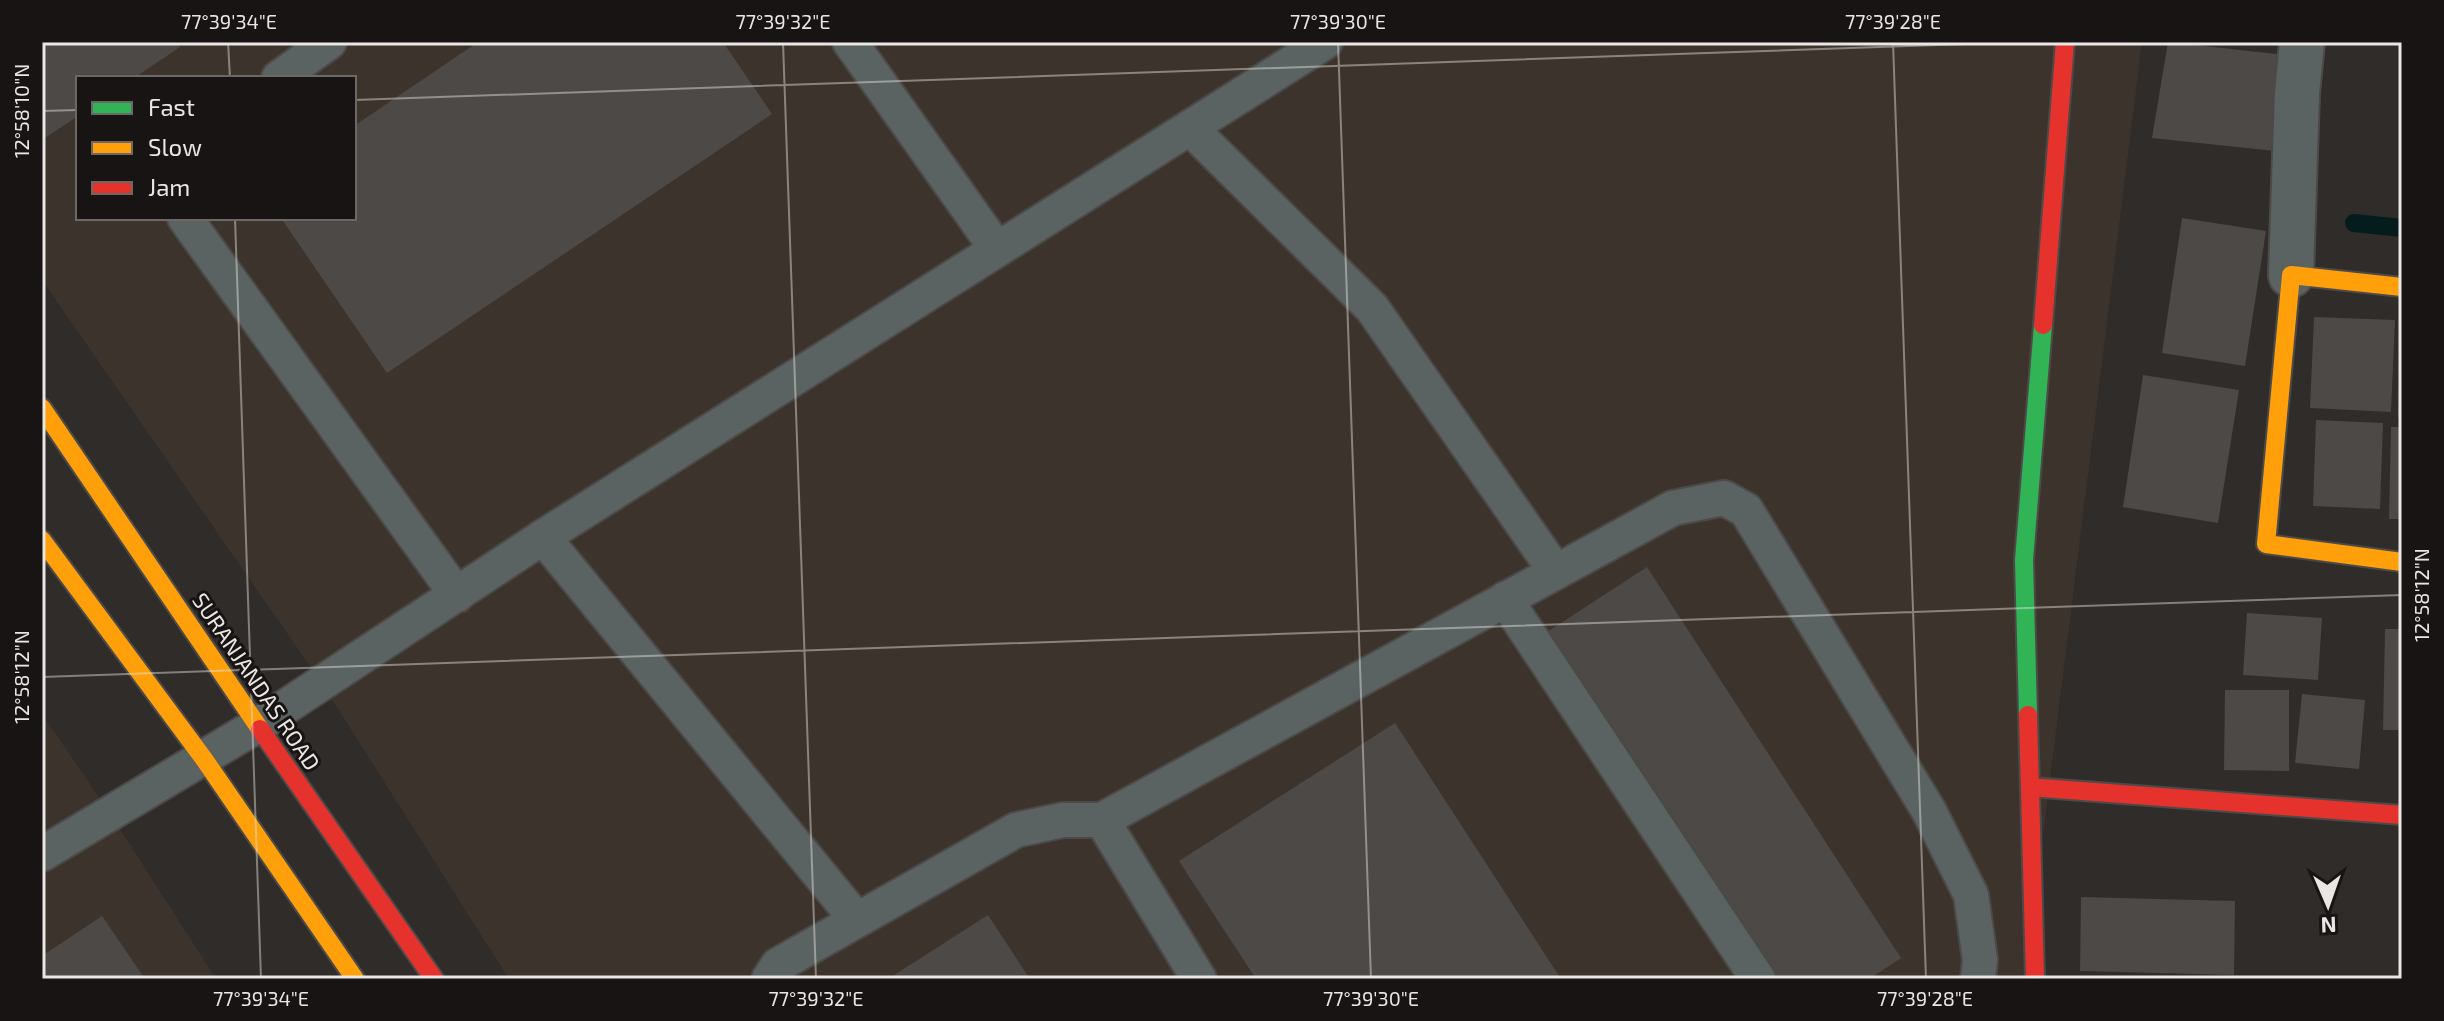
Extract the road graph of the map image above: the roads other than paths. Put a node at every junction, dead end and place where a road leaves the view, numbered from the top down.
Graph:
1 (329, 42) edge
2 (850, 42) edge
3 (1325, 42) edge
4 (2065, 42) edge
5 (2302, 42) edge
6 (282, 76) edge
7 (1190, 128) junction
8 (186, 220) edge
9 (997, 249) junction
10 (2291, 275) junction
11 (2402, 287) edge
12 (42, 408) edge
13 (543, 537) junction
14 (42, 540) edge
15 (2402, 562) edge
16 (1556, 572) junction
17 (457, 595) junction
18 (1505, 599) junction
19 (258, 725) junction
20 (204, 759) junction
21 (2030, 787) junction
22 (2402, 815) edge
23 (1102, 820) junction
24 (42, 854) edge
25 (857, 920) junction
26 (355, 979) edge
27 (434, 979) edge
28 (769, 979) edge
29 (1199, 979) edge
30 (1758, 979) edge
31 (1978, 979) edge
32 (2035, 979) edge

1 - 6 lane
2 - 9 lane
3 - 7 lane
4 - 21 street
5 - 10 street
7 - 9 lane
7 - 16 lane
8 - 17 lane
9 - 13 lane
10 - 11 street
10 - 15 street
12 - 19 street, SURANJANDAS ROAD
13 - 17 lane
13 - 25 lane
14 - 20 street
16 - 18 lane
16 - 31 lane
17 - 19 lane
18 - 23 lane
18 - 30 lane
19 - 20 lane
19 - 27 street, SURANJANDAS ROAD
20 - 24 lane
20 - 26 street
21 - 22 street
21 - 32 street
23 - 25 lane
23 - 29 lane
25 - 28 lane

